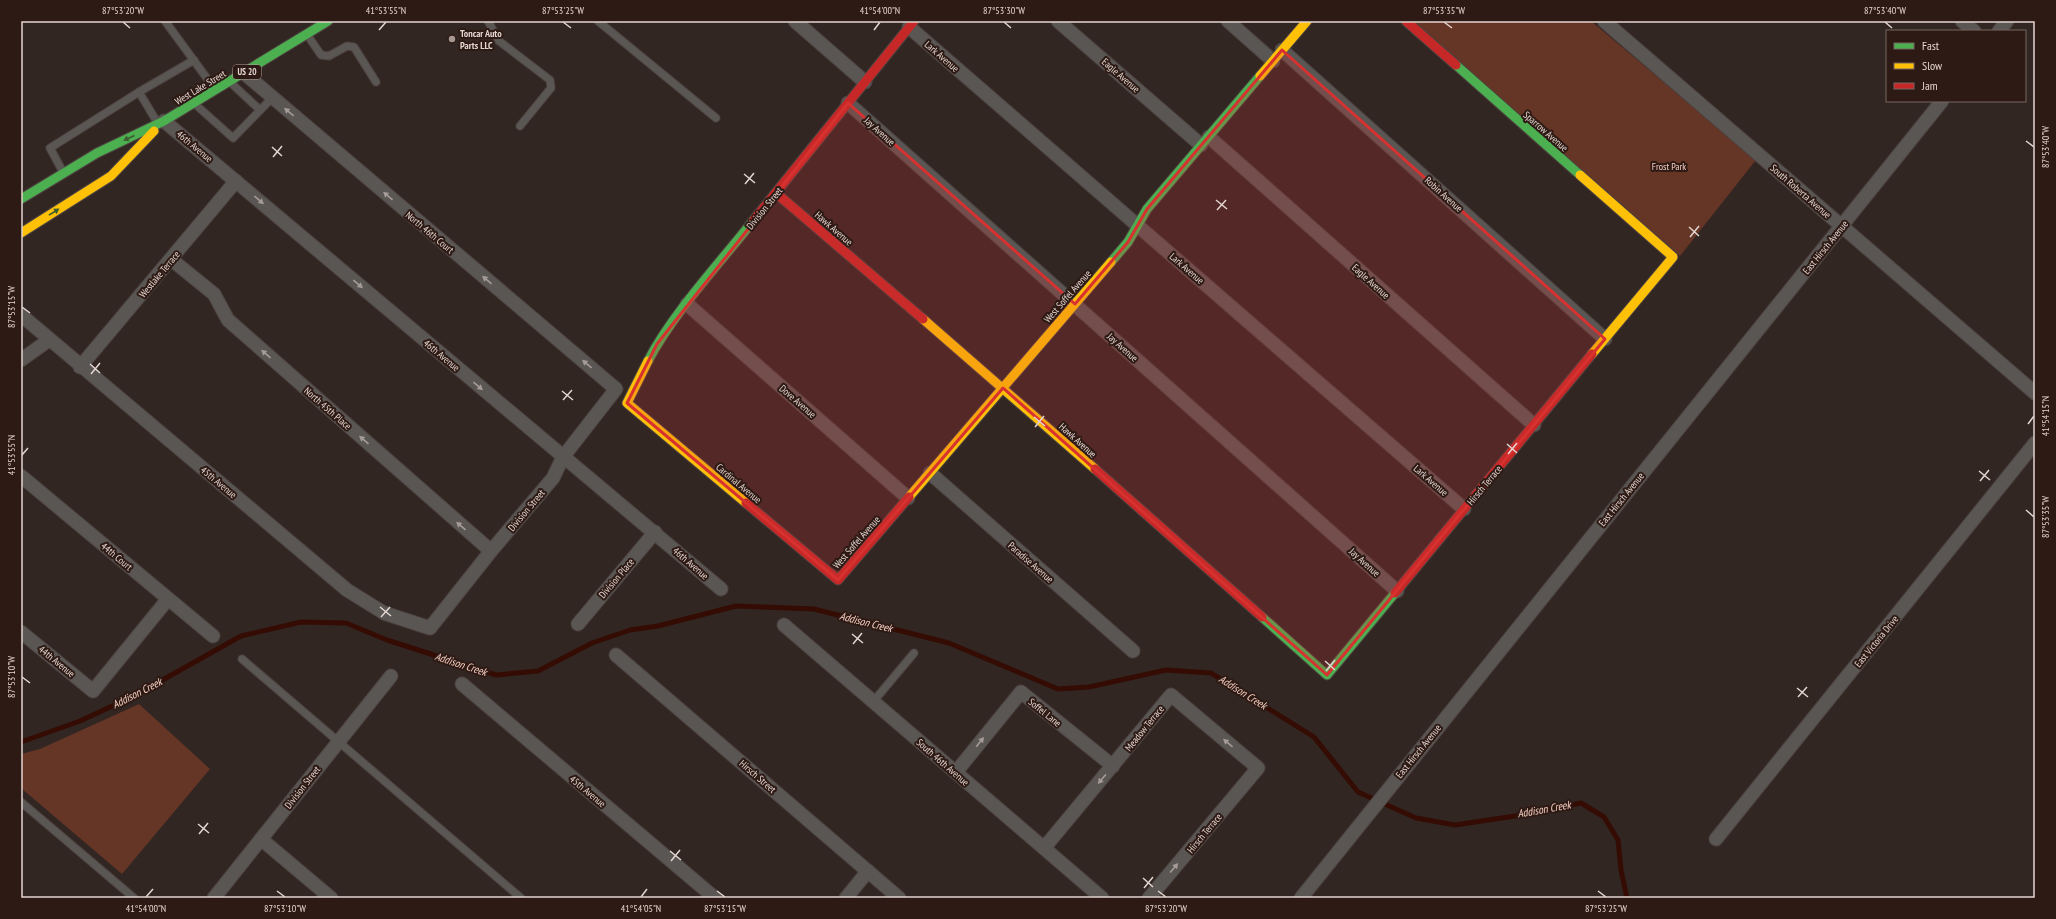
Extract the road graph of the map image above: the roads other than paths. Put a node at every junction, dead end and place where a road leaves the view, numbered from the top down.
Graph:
1 (165, 21) edge
2 (328, 21) edge
3 (488, 21) edge
4 (598, 21) edge
5 (795, 21) edge
6 (1058, 21) edge
7 (1228, 21) edge
8 (1307, 21) edge
9 (1406, 21) edge
10 (1604, 21) edge
11 (1962, 21) edge
12 (2007, 21) edge
13 (911, 24) edge
14 (1973, 30) edge
15 (2000, 30) edge
16 (307, 34) junction
17 (1282, 50) junction
18 (194, 60) junction
19 (1273, 62) junction
20 (244, 73) junction
21 (230, 82) junction
22 (376, 82) dead end
23 (865, 82) junction
24 (216, 90) junction
25 (139, 92) junction
26 (272, 98) junction
27 (1941, 102) edge
28 (194, 103) junction
29 (848, 103) junction
30 (260, 110) junction
31 (716, 118) dead end
32 (162, 122) junction
33 (520, 126) dead end
34 (1205, 141) junction
35 (64, 172) junction
36 (236, 181) junction
37 (776, 193) junction
38 (21, 199) edge
39 (1138, 226) junction
40 (1842, 226) junction
41 (21, 233) edge
42 (1673, 256) joint
43 (172, 260) junction
44 (687, 304) junction
45 (1075, 304) junction
46 (21, 315) edge
47 (1605, 339) junction
48 (49, 340) junction
49 (21, 360) edge
50 (80, 367) junction
51 (1003, 388) junction
52 (616, 389) joint
53 (2035, 393) edge
54 (627, 403) joint
55 (1534, 425) junction
56 (2035, 443) edge
57 (563, 457) junction
58 (930, 473) junction
59 (21, 476) edge
60 (908, 498) junction
61 (1464, 509) junction
62 (655, 532) junction
63 (491, 551) junction
64 (838, 580) joint
65 (720, 589) dead end
66 (1397, 591) junction
67 (168, 599) junction
68 (578, 624) dead end
69 (784, 625) dead end
70 (430, 628) joint
71 (21, 632) edge
72 (213, 636) dead end
73 (1132, 651) dead end
74 (914, 653) dead end
75 (616, 655) dead end
76 (242, 659) dead end
77 (390, 676) dead end
78 (1327, 676) joint
79 (462, 684) dead end
80 (873, 702) junction
81 (338, 743) junction
82 (1113, 766) junction
83 (1258, 768) joint
84 (956, 772) junction
85 (21, 802) edge
86 (261, 839) junction
87 (1716, 839) dead end
88 (1044, 848) junction
89 (868, 871) junction
90 (134, 898) edge
91 (214, 898) edge
92 (331, 898) edge
93 (521, 898) edge
94 (715, 898) edge
95 (846, 898) edge
96 (899, 898) edge
97 (1102, 898) edge
98 (1149, 898) edge
99 (1301, 898) edge

1 - 18 lane
2 - 16 street, West Lake Street / US 20
3 - 33 lane
4 - 31 lane
5 - 23 street
6 - 34 street, Eagle Avenue
7 - 19 street
8 - 17 street, West Soffel Avenue
9 - 42 street, Sparrow Avenue
10 - 40 street, South Roberta Avenue
11 - 14 street
12 - 15 street
13 - 23 street, Division Street
13 - 39 street, Lark Avenue
16 - 20 street, West Lake Street / US 20
16 - 22 lane
17 - 19 street, West Soffel Avenue
17 - 47 street, Robin Avenue
18 - 24 lane
18 - 25 lane
19 - 34 street, West Soffel Avenue
20 - 21 street, West Lake Street / US 20
20 - 26 street, North 46th Court
21 - 24 street, West Lake Street / US 20
21 - 30 lane
23 - 29 street, Division Street
24 - 28 street, West Lake Street / US 20
25 - 32 lane
25 - 35 lane
26 - 30 lane
52 -> 26 street, North 46th Court
27 - 40 street, East Hirsch Avenue
28 - 30 lane
28 - 32 street, West Lake Street / US 20
29 - 37 street, Division Street
29 - 45 street, Jay Avenue
32 -> 35 street, West Lake Street / US 20
32 - 36 street, 46th Avenue
41 -> 32 street, West Lake Street / US 20
34 - 39 street, West Soffel Avenue
34 - 55 street, Eagle Avenue
35 - 38 street, West Lake Street / US 20
36 - 43 street, Westlake Terrace
36 -> 57 street, 46th Avenue
37 - 44 street, Division Street
37 - 51 street, Hawk Avenue
39 - 45 street, West Soffel Avenue
39 - 61 street, Lark Avenue
40 - 53 street, South Roberta Avenue
40 - 99 street, East Hirsch Avenue
42 - 47 street, Hirsch Terrace
43 - 50 street, Westlake Terrace
63 -> 43 street, North 45th Place
44 - 54 street, Division Street
44 - 60 street, Dove Avenue
45 - 51 street, West Soffel Avenue
45 - 66 street, Jay Avenue
46 - 48 street, 45th Avenue
47 - 55 street, Hirsch Terrace
48 - 49 street
48 - 50 street, 45th Avenue
50 - 70 street, 45th Avenue
51 - 58 street, West Soffel Avenue
51 - 78 street, Hawk Avenue
52 - 57 street, Division Street
54 - 64 street, Cardinal Avenue
55 - 61 street, Hirsch Terrace
56 - 87 street, East Victoria Drive
57 - 62 street, 46th Avenue
57 - 63 street, Division Street
58 - 60 street, West Soffel Avenue
58 - 73 street, Paradise Avenue
59 - 67 street, 44th Court
60 - 64 street, West Soffel Avenue
61 - 66 street, Hirsch Terrace
62 - 65 street, 46th Avenue
62 - 68 street, Division Place
63 - 70 street, Division Street
66 - 78 street, Hirsch Terrace
67 - 71 street, 44th Avenue
67 - 72 street, 44th Court
69 - 80 street, South 46th Avenue
74 - 80 lane
75 - 89 street, Hirsch Street
76 - 81 lane
77 - 81 street, Division Street
79 - 94 street, 45th Avenue
80 - 84 street, South 46th Avenue
81 - 86 street, Division Street
81 - 93 lane
83 -> 82 street, Meadow Terrace
84 -> 82 street, Soffel Lane
82 -> 88 street, Meadow Terrace
98 -> 83 street, Hirsch Terrace
84 - 88 street, South 46th Avenue
85 - 90 lane
86 - 91 street, Division Street
86 - 92 street
88 - 97 street, South 46th Avenue
89 - 95 street
89 - 96 street, Hirsch Street

